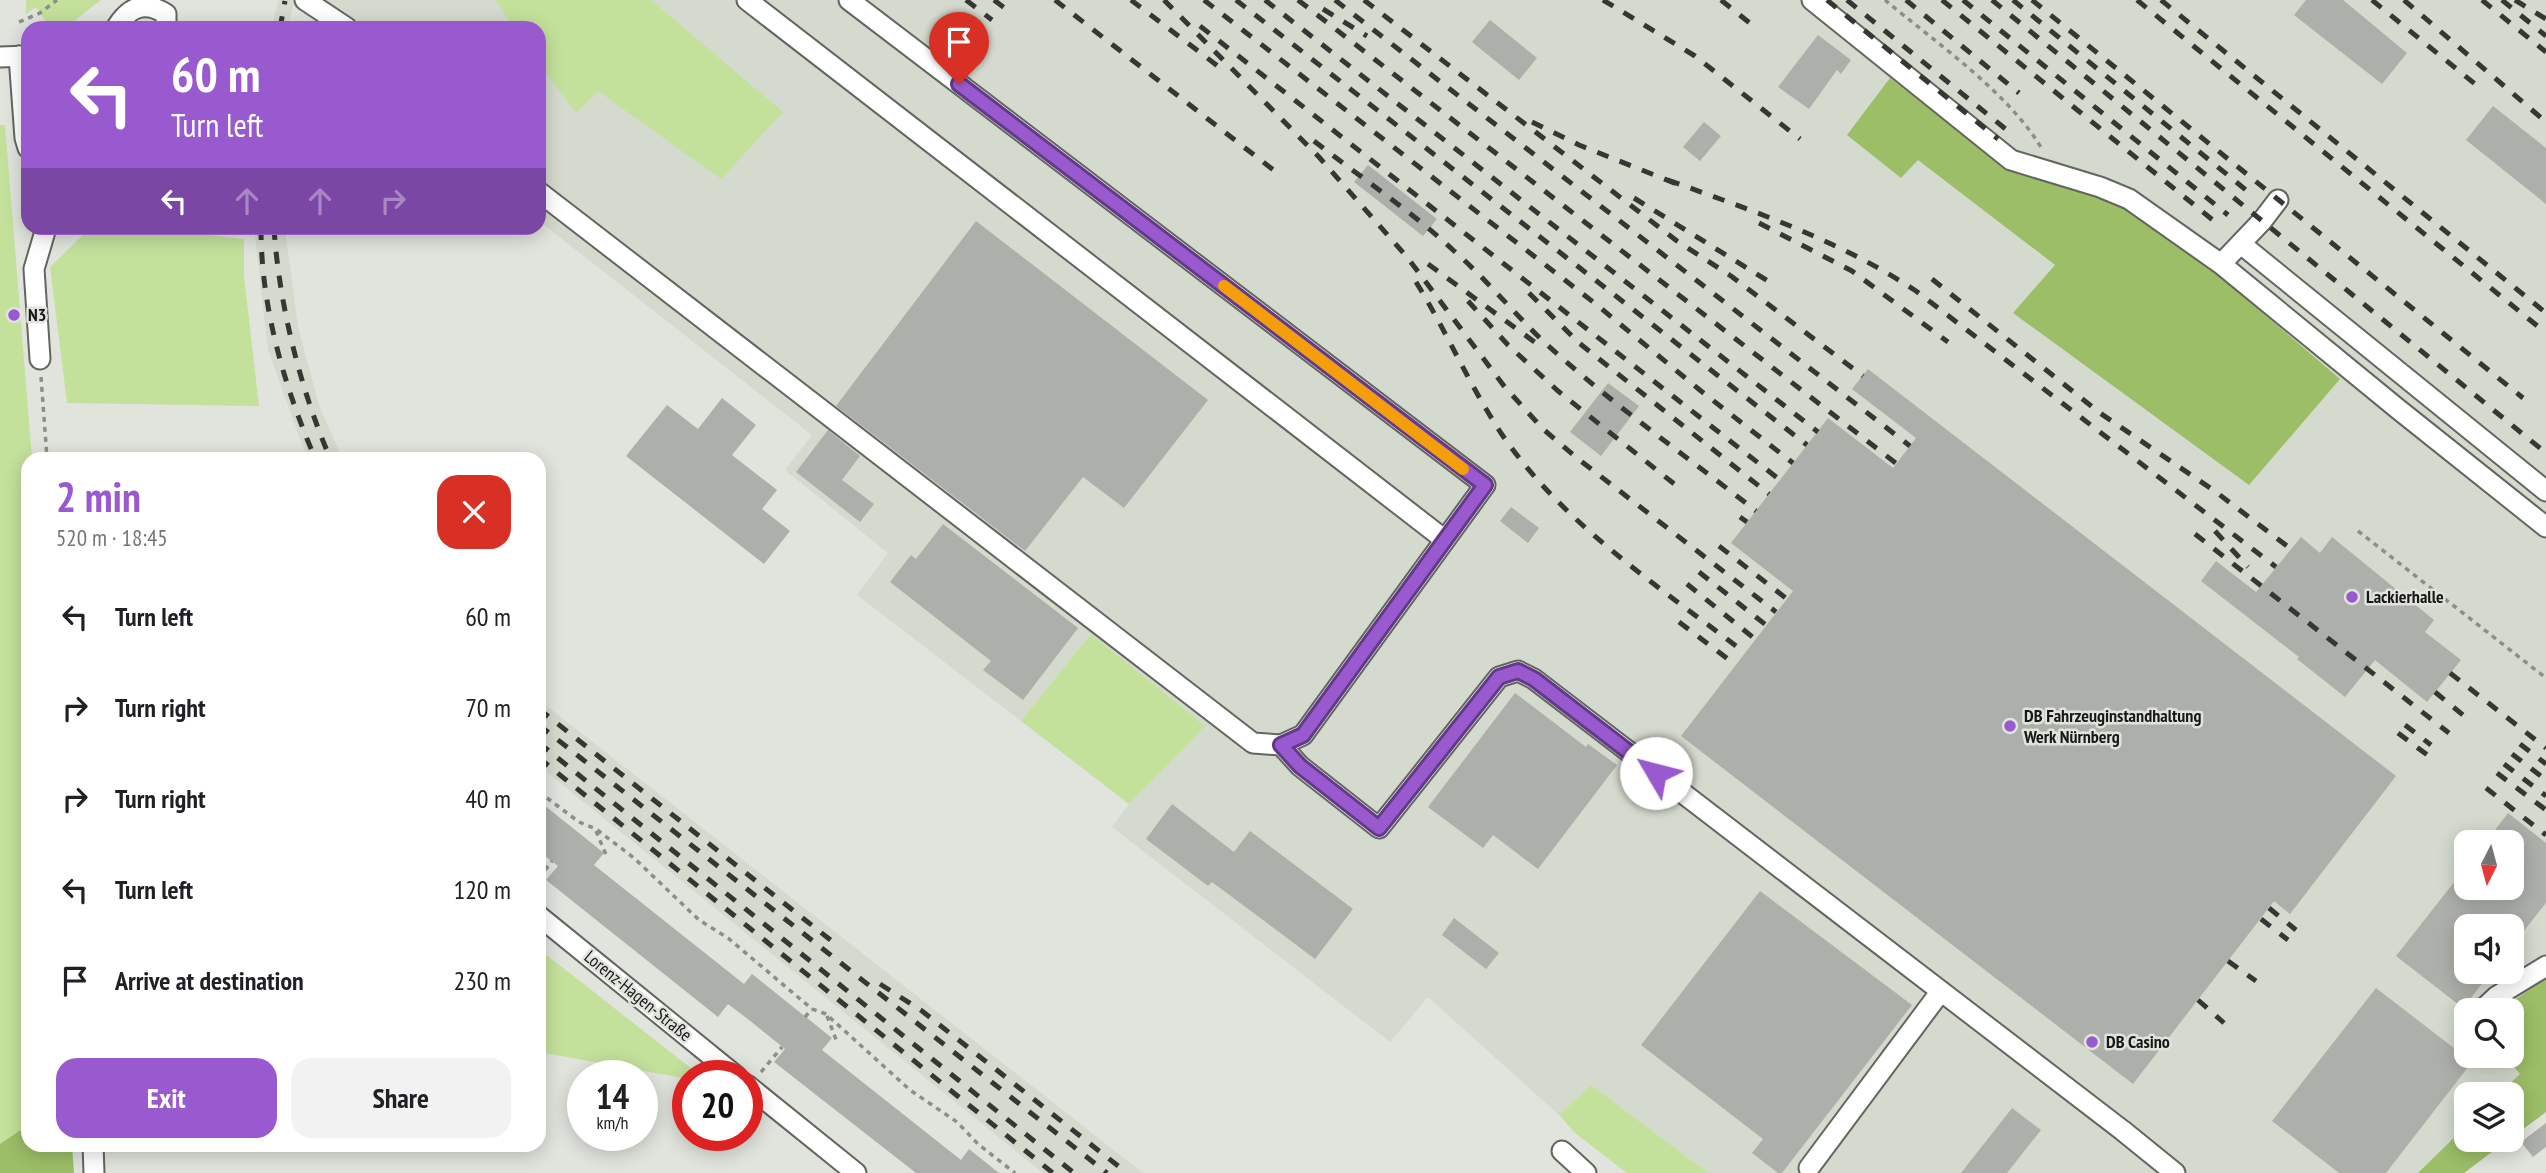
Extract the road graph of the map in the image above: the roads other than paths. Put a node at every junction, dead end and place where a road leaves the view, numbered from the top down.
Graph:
1 (305, 0) edge
2 (747, 0) edge
3 (849, 0) edge
4 (1812, 0) edge
5 (156, 3) edge
6 (120, 21) edge
7 (166, 21) edge
8 (329, 21) edge
9 (16, 57) edge
10 (21, 96) edge
11 (546, 197) edge
12 (2278, 200) dead end
13 (44, 235) edge
14 (2241, 244) junction
15 (2221, 264) junction
16 (40, 359) road end
17 (2546, 491) edge
18 (2546, 527) edge
19 (1445, 541) junction
20 (1281, 745) junction
21 (546, 922) edge
22 (2546, 966) edge
23 (1941, 991) junction
24 (2495, 998) edge
25 (716, 1060) edge
26 (763, 1087) edge
27 (1562, 1151) dead end
28 (93, 1152) edge
29 (1810, 1168) dead end
30 (94, 1173) edge
31 (856, 1173) edge
32 (1586, 1173) edge
33 (2175, 1173) edge

1 - 8 street
2 - 19 street
3 - 19 street
4 - 15 street
5 - 6 street
5 - 7 street
9 - 10 street
11 - 20 street
12 - 14 street
13 - 16 street
14 - 15 street
14 - 17 street
15 - 18 street
19 - 20 street
20 - 23 street
21 - 25 street, Lorenz-Hagen-Straße
22 - 24 street
23 - 29 street
23 - 33 street
26 - 31 street
27 - 32 street
28 - 30 street

